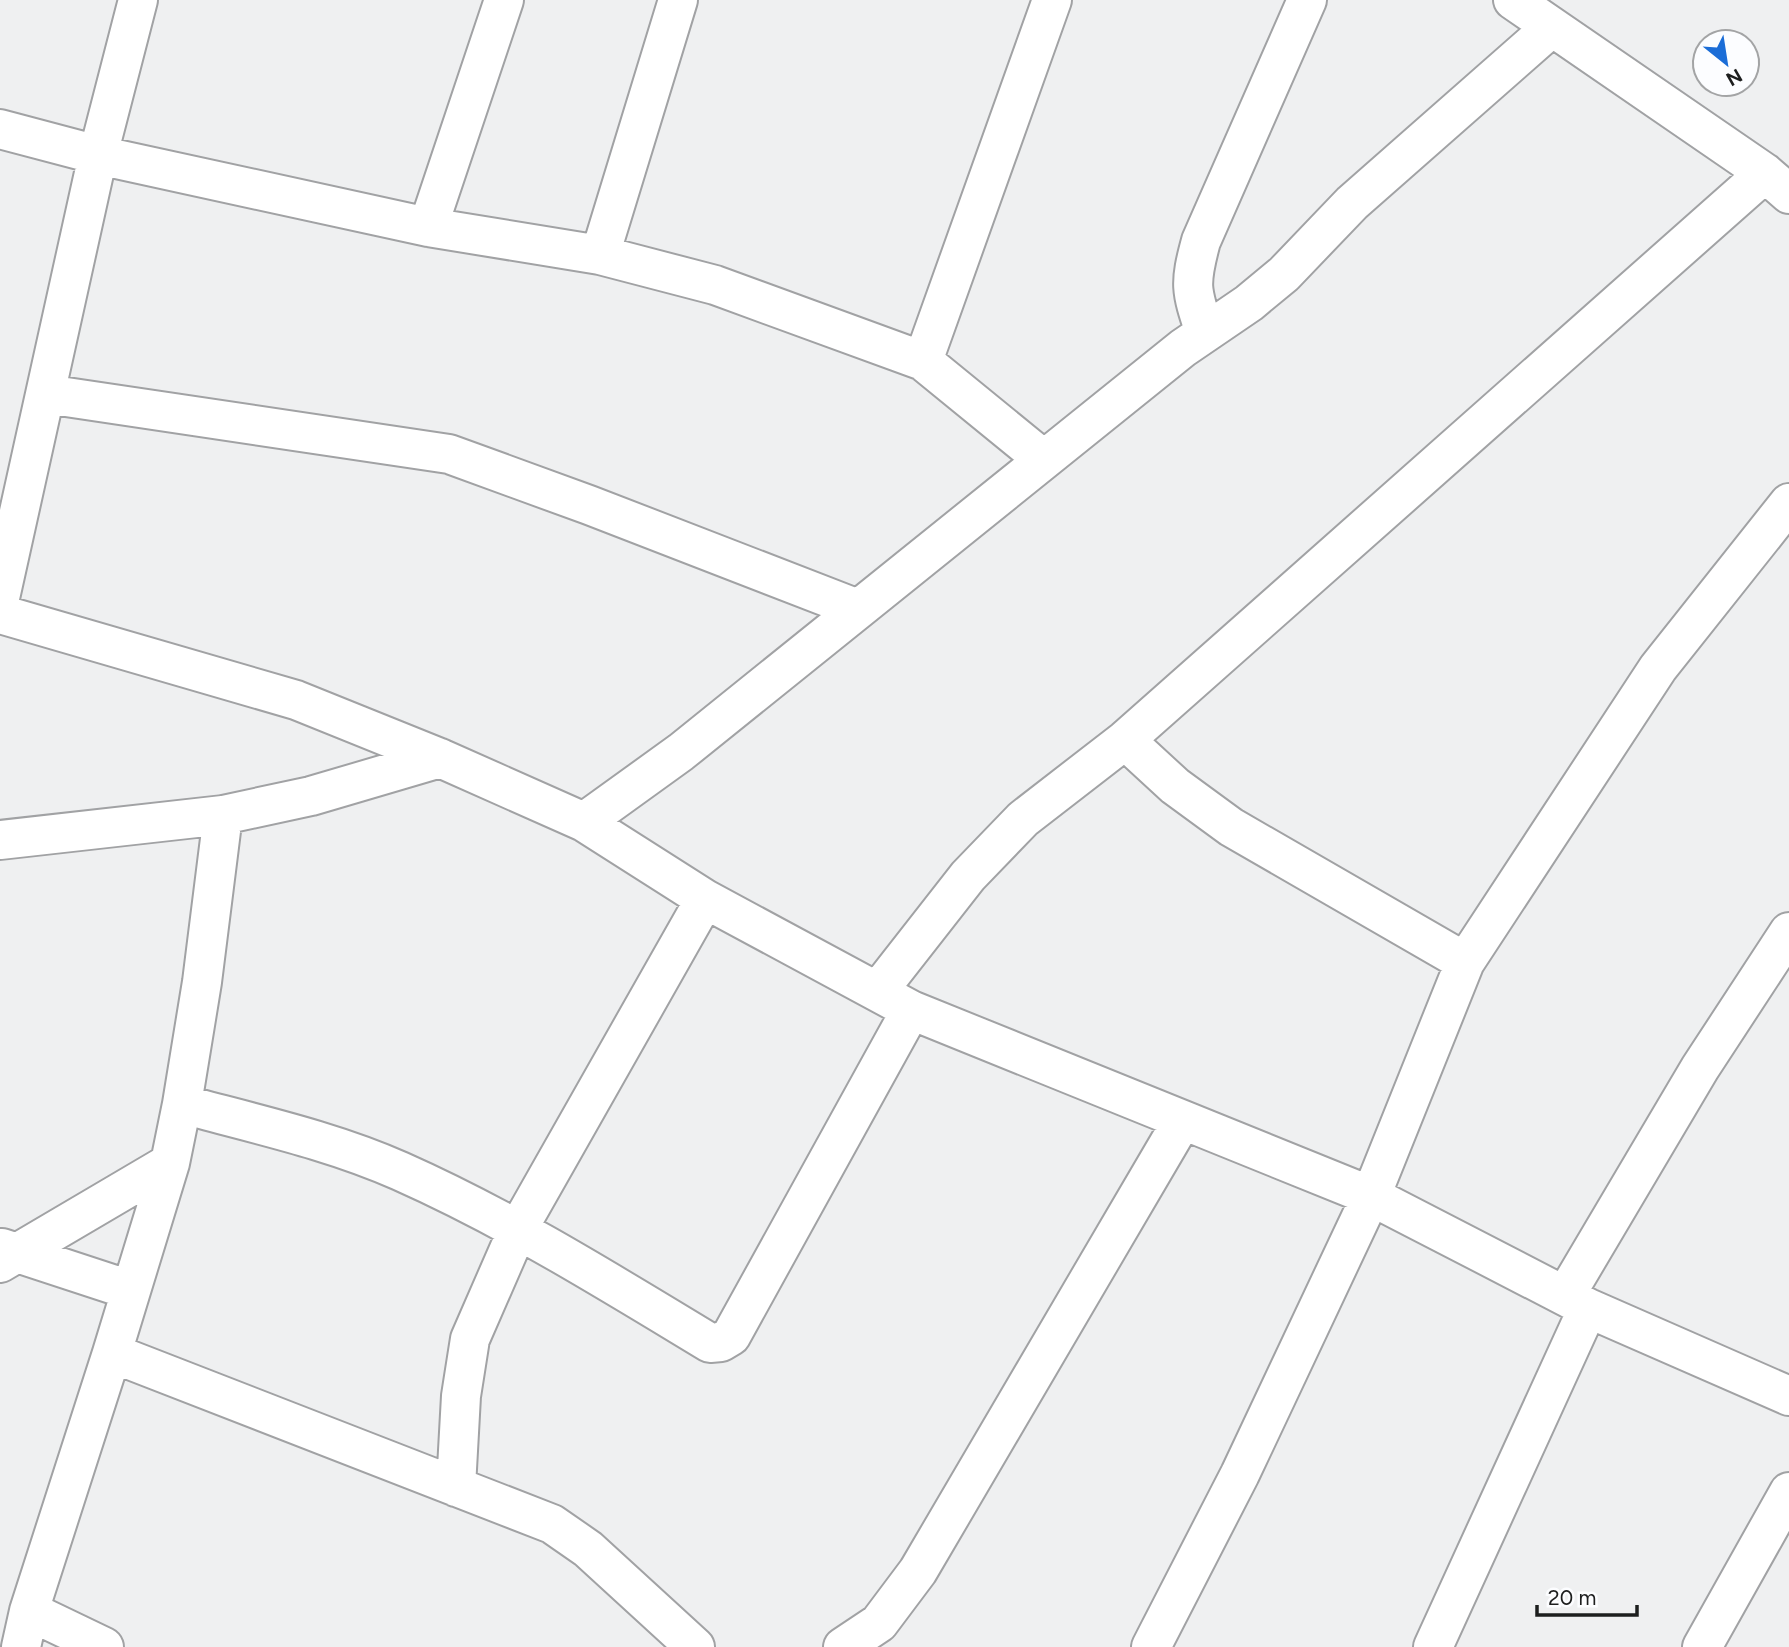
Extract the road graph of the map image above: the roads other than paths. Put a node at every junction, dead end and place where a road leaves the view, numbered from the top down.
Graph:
1 (138, 0) edge
2 (504, 0) edge
3 (678, 0) edge
4 (1052, 0) edge
5 (1307, 0) edge
6 (1513, 0) edge
7 (1552, 27) junction
8 (0, 129) edge
9 (98, 155) junction
10 (1777, 184) edge
11 (428, 228) junction
12 (600, 255) junction
13 (1205, 333) junction
14 (923, 361) junction
15 (46, 394) junction
16 (1043, 459) junction
17 (1789, 503) edge
18 (0, 598) edge
19 (858, 609) junction
20 (0, 614) edge
21 (1125, 740) junction
22 (440, 758) junction
23 (223, 815) junction
24 (584, 822) junction
25 (0, 840) edge
26 (705, 899) junction
27 (1789, 932) edge
28 (1465, 961) junction
29 (878, 991) junction
30 (911, 1010) junction
31 (182, 1104) junction
32 (1182, 1121) junction
33 (170, 1163) junction
34 (1371, 1196) junction
35 (518, 1229) junction
36 (5, 1255) edge
37 (130, 1290) junction
38 (1577, 1302) junction
39 (112, 1353) junction
40 (1789, 1396) edge
41 (456, 1488) junction
42 (1789, 1492) edge
43 (25, 1629) edge
44 (104, 1647) edge
45 (695, 1647) edge
46 (843, 1647) edge
47 (1151, 1647) edge
48 (1433, 1647) edge
49 (1702, 1647) edge

1 - 9 street
2 - 11 street
3 - 12 street
4 - 14 street
5 - 13 street
6 - 7 street
7 - 10 street
7 - 13 street
8 - 9 street
9 - 11 street
9 - 15 street
10 - 21 street
11 - 12 street
12 - 14 street
13 - 16 street
14 - 16 street
15 - 18 street
15 - 19 street
16 - 19 street
17 - 28 street
19 - 24 street
20 - 22 street
21 - 28 street
21 - 29 street
22 - 23 street
22 - 24 street
23 - 25 street
23 - 31 street
24 - 26 street
26 - 29 street
26 - 35 street
27 - 38 street
28 - 34 street
29 - 30 street
30 - 32 street
30 - 35 street
31 - 33 street
31 - 35 street
32 - 34 street
32 - 46 street
33 - 36 street
33 - 37 street
34 - 38 street
34 - 47 street
35 - 41 street
36 - 37 street
37 - 39 street
38 - 40 street
38 - 48 street
39 - 41 street
39 - 43 street
41 - 45 street
42 - 49 street
43 - 44 street

